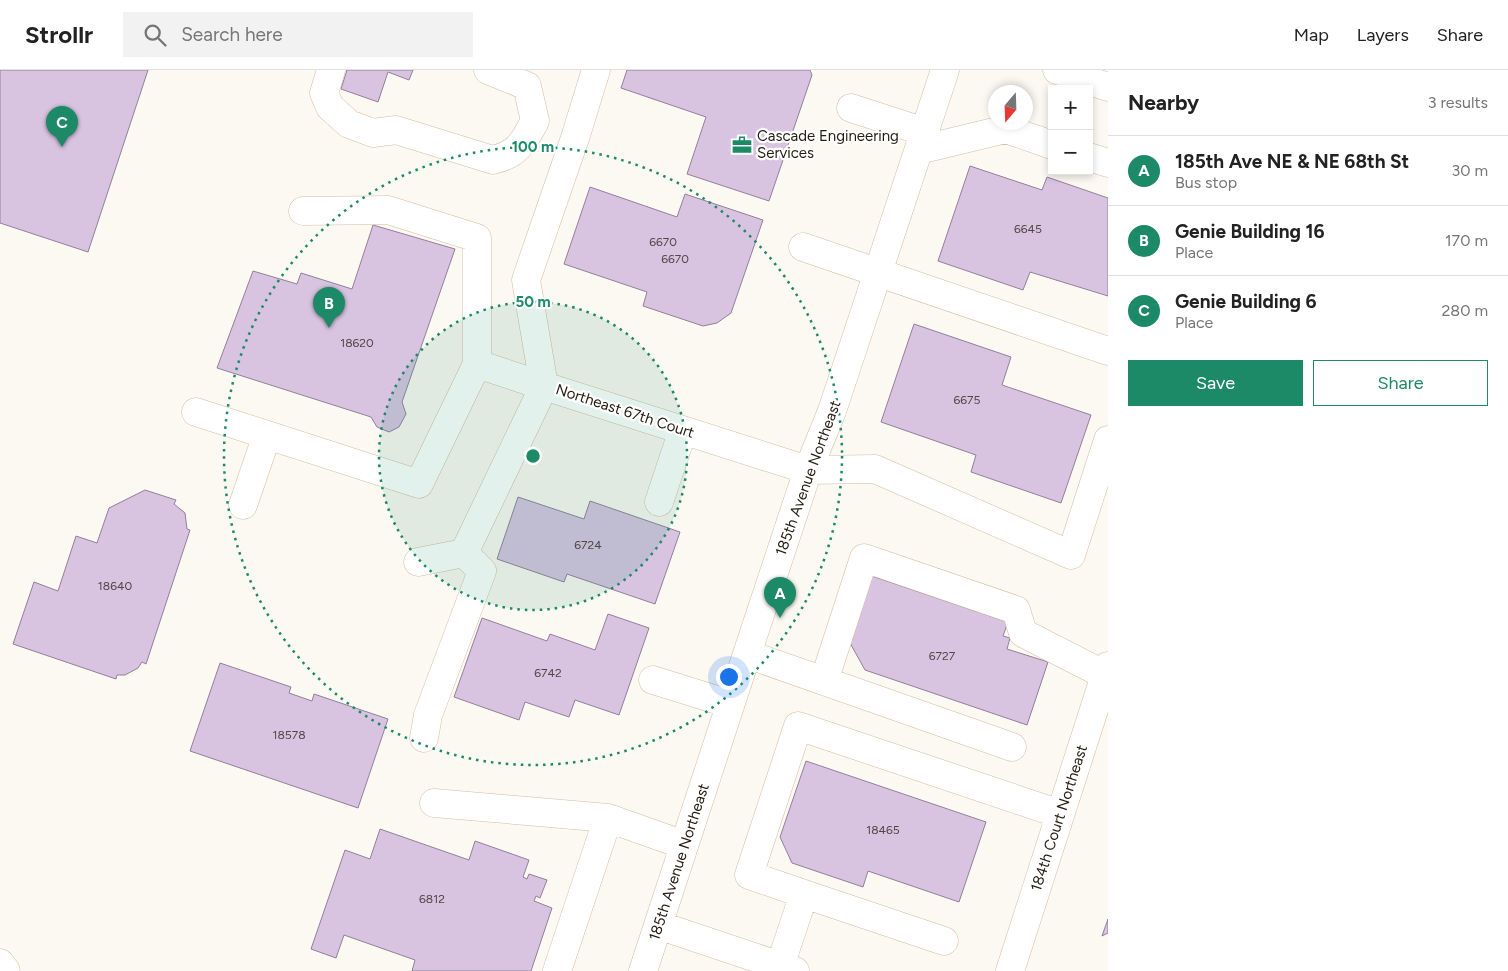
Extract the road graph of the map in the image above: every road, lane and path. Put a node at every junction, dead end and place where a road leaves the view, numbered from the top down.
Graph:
1 (332, 70) edge
2 (488, 70) edge
3 (596, 70) edge
4 (945, 70) edge
5 (1057, 70) edge
6 (1108, 87) edge
7 (851, 108) dead end
8 (535, 121) junction
9 (575, 138) junction
10 (922, 141) junction
11 (1048, 144) edge
12 (1093, 158) edge
13 (1108, 163) edge
14 (303, 211) dead end
15 (803, 247) dead end
16 (878, 272) junction
17 (1108, 351) edge
18 (477, 364) junction
19 (544, 386) junction
20 (196, 412) dead end
21 (683, 430) junction
22 (267, 435) junction
23 (1108, 440) edge
24 (808, 470) junction
25 (659, 502) dead end
26 (243, 505) dead end
27 (464, 553) junction
28 (418, 562) dead end
29 (747, 654) junction
30 (1107, 670) edge
31 (653, 680) dead end
32 (824, 681) junction
33 (730, 704) junction
34 (424, 738) dead end
35 (1012, 747) dead end
36 (434, 803) dead end
37 (1060, 814) junction
38 (608, 818) junction
39 (684, 845) junction
40 (804, 894) junction
41 (658, 925) junction
42 (944, 941) dead end
43 (0, 963) edge
44 (788, 969) edge
45 (6, 971) edge
46 (557, 971) edge
47 (643, 971) edge
48 (1010, 971) edge

1 - 8 street
2 - 8 street
3 - 9 street, Northeast 67th Court
4 - 10 street, 185th Avenue Northeast
5 - 6 street
7 - 10 street
8 - 9 street
9 - 19 street, Northeast 67th Court
10 - 11 street
10 - 16 street, 185th Avenue Northeast
12 - 13 street
14 - 18 street
15 - 16 street
16 - 17 street
16 - 24 street, 185th Avenue Northeast
18 - 19 street
18 - 22 street
19 - 21 street, Northeast 67th Court
19 - 27 street
20 - 22 street
21 - 24 street, Northeast 67th Court
21 - 25 street
22 - 26 street
23 - 24 street, Northeast 67th Court
24 - 29 street, 185th Avenue Northeast
27 - 28 street
27 - 34 street
29 - 32 street
29 - 33 street, 185th Avenue Northeast
30 - 32 street
30 - 37 street, 184th Court Northeast
31 - 33 street
32 - 35 street
33 - 39 street, 185th Avenue Northeast
36 - 38 street
37 - 40 street
37 - 48 street, 184th Court Northeast
38 - 39 street
38 - 46 street
39 - 41 street, 185th Avenue Northeast
40 - 42 street
40 - 44 street
41 - 44 street
41 - 47 street, 185th Avenue Northeast
43 - 45 street

